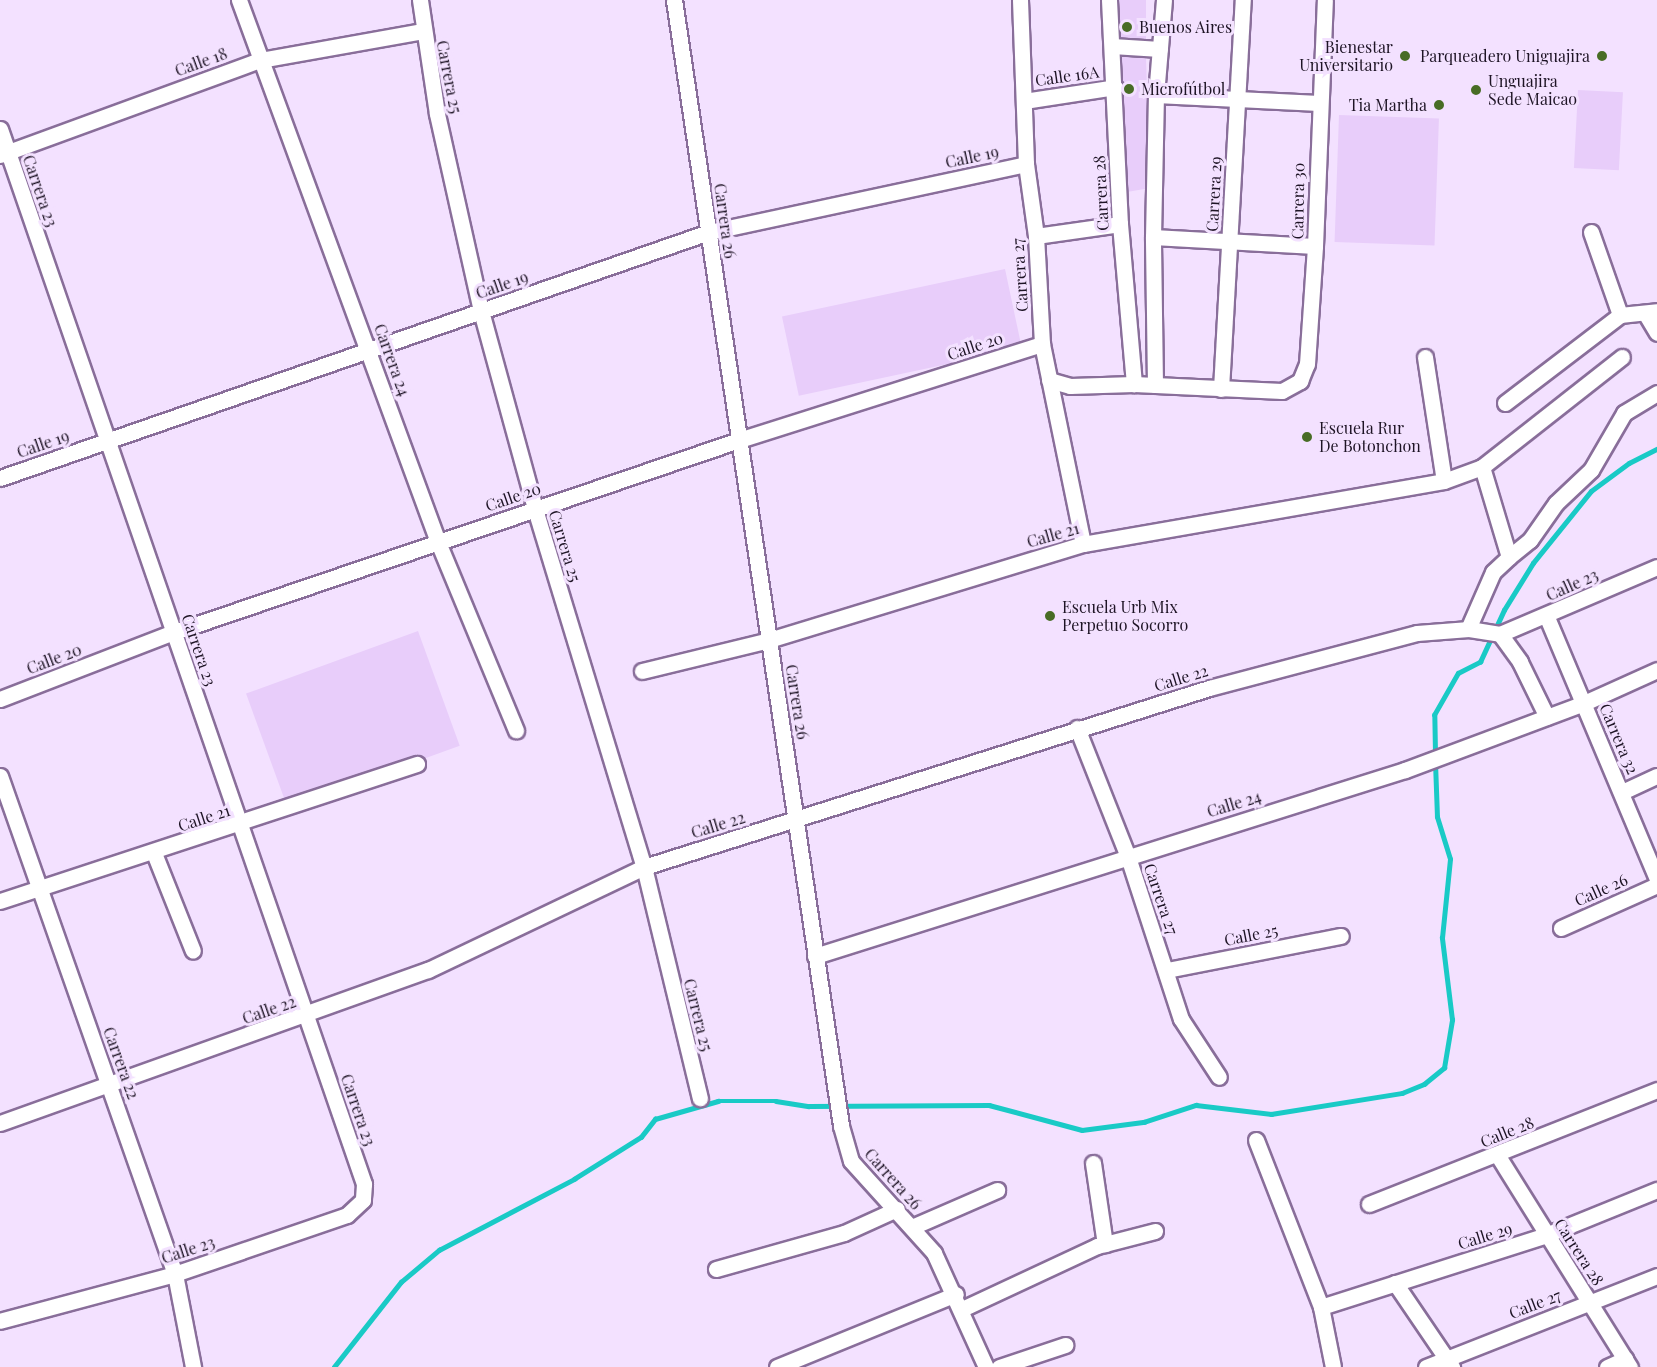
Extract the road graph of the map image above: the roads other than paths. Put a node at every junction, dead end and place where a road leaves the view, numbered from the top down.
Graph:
1 (239, 0) edge
2 (420, 0) edge
3 (674, 0) edge
4 (1020, 0) edge
5 (1109, 0) edge
6 (1164, 0) edge
7 (1242, 0) edge
8 (1325, 0) edge
9 (422, 31) junction
10 (1112, 46) junction
11 (1160, 49) junction
12 (260, 60) junction
13 (1114, 87) junction
14 (1156, 95) junction
15 (1237, 99) junction
16 (1024, 101) junction
17 (1318, 103) junction
18 (0, 129) edge
19 (4, 153) edge
20 (1026, 164) junction
21 (1120, 225) junction
22 (709, 232) junction
23 (1591, 232) dead end
24 (1036, 236) junction
25 (1153, 237) junction
26 (1230, 240) junction
27 (1315, 246) junction
28 (481, 311) junction
29 (1651, 312) edge
30 (1620, 315) junction
31 (1657, 333) edge
32 (1042, 344) junction
33 (370, 350) junction
34 (1425, 357) dead end
35 (1622, 357) dead end
36 (1049, 380) junction
37 (1134, 384) junction
38 (1155, 385) junction
39 (1221, 389) junction
40 (1657, 393) edge
41 (1504, 403) dead end
42 (739, 440) junction
43 (108, 441) junction
44 (1482, 467) junction
45 (0, 478) edge
46 (1444, 481) junction
47 (535, 509) junction
48 (438, 542) junction
49 (1083, 544) junction
50 (1509, 557) junction
51 (1657, 567) edge
52 (1546, 615) junction
53 (1468, 629) junction
54 (174, 632) junction
55 (1500, 634) junction
56 (769, 640) junction
57 (1657, 670) edge
58 (642, 671) dead end
59 (0, 699) edge
60 (1584, 703) junction
61 (1546, 717) junction
62 (1077, 728) junction
63 (516, 730) dead end
64 (417, 764) dead end
65 (0, 776) edge
66 (1657, 776) edge
67 (1622, 792) junction
68 (797, 820) junction
69 (241, 825) junction
70 (154, 853) junction
71 (1128, 856) junction
72 (644, 867) junction
73 (1657, 879) edge
74 (1657, 885) edge
75 (38, 889) junction
76 (0, 902) edge
77 (1561, 928) dead end
78 (1341, 936) dead end
79 (193, 951) dead end
80 (815, 956) junction
81 (1167, 970) junction
82 (306, 1016) junction
83 (1219, 1077) dead end
84 (111, 1084) junction
85 (1657, 1090) edge
86 (700, 1098) dead end
87 (0, 1123) edge
88 (1256, 1140) dead end
89 (1498, 1156) junction
90 (1093, 1163) dead end
91 (364, 1184) joint
92 (997, 1190) dead end
93 (1657, 1190) edge
94 (1369, 1204) dead end
95 (897, 1209) junction
96 (912, 1227) junction
97 (1155, 1231) dead end
98 (1546, 1235) junction
99 (1105, 1244) junction
100 (716, 1269) dead end
101 (175, 1274) junction
102 (1657, 1276) edge
103 (1395, 1283) junction
104 (956, 1294) junction
105 (1590, 1302) junction
106 (1321, 1306) junction
107 (962, 1309) junction
108 (0, 1321) edge
109 (1065, 1345) dead end
110 (1449, 1362) edge
111 (1627, 1363) edge
112 (193, 1367) edge
113 (777, 1367) edge
114 (986, 1367) edge
115 (999, 1367) edge
116 (1333, 1367) edge
117 (1426, 1367) edge
118 (1607, 1367) edge

1 - 12 street, Carrera 24
2 - 9 street, Carrera 25
3 - 22 street, Carrera 26
4 - 16 street, Carrera 27
5 - 10 street, Carrera 28
6 - 11 street
7 - 15 street, Carrera 29
8 - 17 street, Carrera 30
9 - 12 street, Calle 18
9 - 28 street, Carrera 25
10 - 11 street
10 - 13 street, Carrera 28
11 - 14 street
12 - 19 street, Calle 18
12 - 33 street, Carrera 24
13 - 16 street, Calle 16A
13 - 21 street, Carrera 28
14 - 15 street
14 - 25 street
15 - 17 street
15 - 26 street, Carrera 29
16 - 20 street, Carrera 27
17 - 27 street, Carrera 30
18 - 19 street, Carrera 23
19 - 43 street, Carrera 23
20 - 22 street, Calle 19
20 - 24 street, Carrera 27
21 - 24 street
21 - 37 street, Carrera 28
22 - 28 street, Calle 19
22 - 42 street, Carrera 26
23 - 30 street
24 - 32 street, Carrera 27
25 - 26 street
25 - 38 street
26 - 27 street
26 - 39 street, Carrera 29
27 - 39 street, Carrera 30
28 - 33 street, Calle 19
28 - 47 street, Carrera 25
29 - 30 street
29 - 31 street
30 - 41 street
32 - 36 street, Carrera 27
32 - 42 street, Calle 20
33 - 43 street, Calle 19
33 - 48 street, Carrera 24
34 - 46 street
35 - 44 street, Calle 21
36 - 37 street
36 - 49 street, Carrera 27
37 - 38 street
38 - 39 street
40 - 50 street
42 - 47 street, Calle 20
42 - 56 street, Carrera 26
43 - 45 street, Calle 19
43 - 54 street, Carrera 23
44 - 46 street, Calle 21
44 - 50 street
46 - 49 street, Calle 21
47 - 48 street, Calle 20
47 - 72 street, Carrera 25
48 - 54 street, Calle 20
48 - 63 street, Carrera 24
49 - 56 street, Calle 21
50 - 53 street
51 - 52 street, Calle 23
52 - 55 street, Calle 23
52 - 60 street, Carrera 32
53 - 55 street, Calle 22
53 - 62 street, Calle 22
54 - 59 street, Calle 20
54 - 69 street, Carrera 23
55 - 61 street
56 - 58 street, Calle 21
56 - 68 street, Carrera 26
57 - 60 street, Calle 24
60 - 61 street, Calle 24
60 - 67 street, Carrera 32
61 - 71 street, Calle 24
62 - 68 street, Calle 22
62 - 71 street, Carrera 27
64 - 69 street, Calle 21
65 - 75 street, Carrera 22
66 - 67 street
67 - 73 street, Carrera 32
68 - 72 street, Calle 22
68 - 80 street, Carrera 26
69 - 70 street, Calle 21
69 - 82 street, Carrera 23
70 - 75 street, Calle 21
70 - 79 street
71 - 80 street, Calle 24
71 - 81 street, Carrera 27
72 - 82 street, Calle 22
72 - 86 street, Carrera 25
74 - 77 street, Calle 26
75 - 76 street, Calle 21
75 - 84 street, Carrera 22
78 - 81 street, Calle 25
80 - 95 street, Carrera 26
81 - 83 street, Carrera 27
82 - 84 street, Calle 22
82 - 91 street, Carrera 23
84 - 87 street, Calle 22
84 - 101 street, Carrera 22
85 - 89 street, Calle 28
88 - 106 street
89 - 94 street, Calle 28
89 - 98 street, Carrera 28
90 - 99 street
91 - 101 street, Calle 23
92 - 96 street
93 - 98 street, Calle 29
95 - 96 street, Carrera 26
95 - 100 street
96 - 104 street, Carrera 26
97 - 99 street
98 - 103 street, Calle 29
98 - 105 street, Carrera 28
99 - 107 street
101 - 108 street, Calle 23
101 - 112 street, Carrera 22
102 - 105 street, Calle 27
103 - 106 street, Calle 29
103 - 110 street
104 - 107 street, Carrera 26
104 - 113 street
105 - 110 street, Calle 27
105 - 111 street, Carrera 28
106 - 116 street
107 - 114 street, Carrera 26
109 - 115 street
110 - 117 street, Calle 27
111 - 118 street

